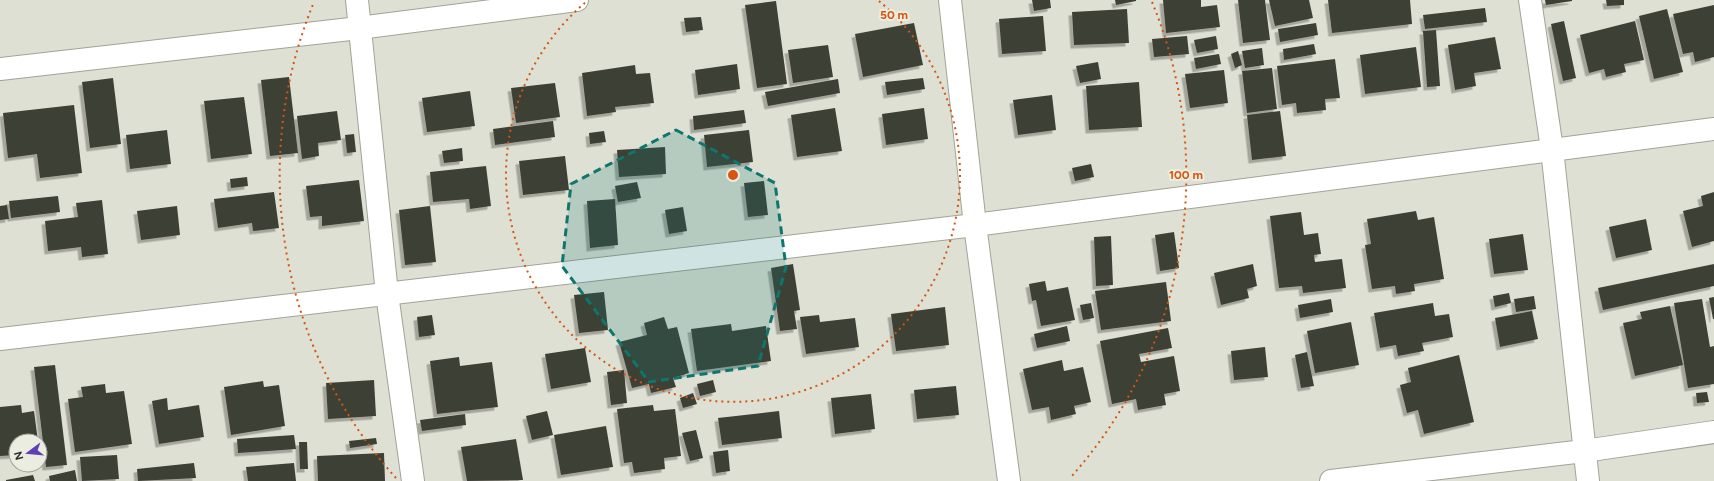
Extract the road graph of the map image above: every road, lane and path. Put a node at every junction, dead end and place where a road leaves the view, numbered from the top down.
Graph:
1 (357, 0) edge
2 (577, 0) edge
3 (950, 0) edge
4 (1530, 0) edge
5 (359, 28) junction
6 (0, 69) edge
7 (1714, 128) edge
8 (1552, 149) junction
9 (975, 225) junction
10 (387, 294) junction
11 (0, 340) edge
12 (1714, 432) edge
13 (1584, 450) junction
14 (413, 481) edge
15 (1008, 481) edge
16 (1331, 481) edge
17 (1588, 481) edge

1 - 5 street
2 - 5 street
3 - 9 street
4 - 8 street
5 - 6 street
5 - 10 street
7 - 8 street
8 - 9 street
8 - 13 street
9 - 10 street
9 - 15 street
10 - 11 street
10 - 14 street
12 - 13 street
13 - 16 street
13 - 17 street

